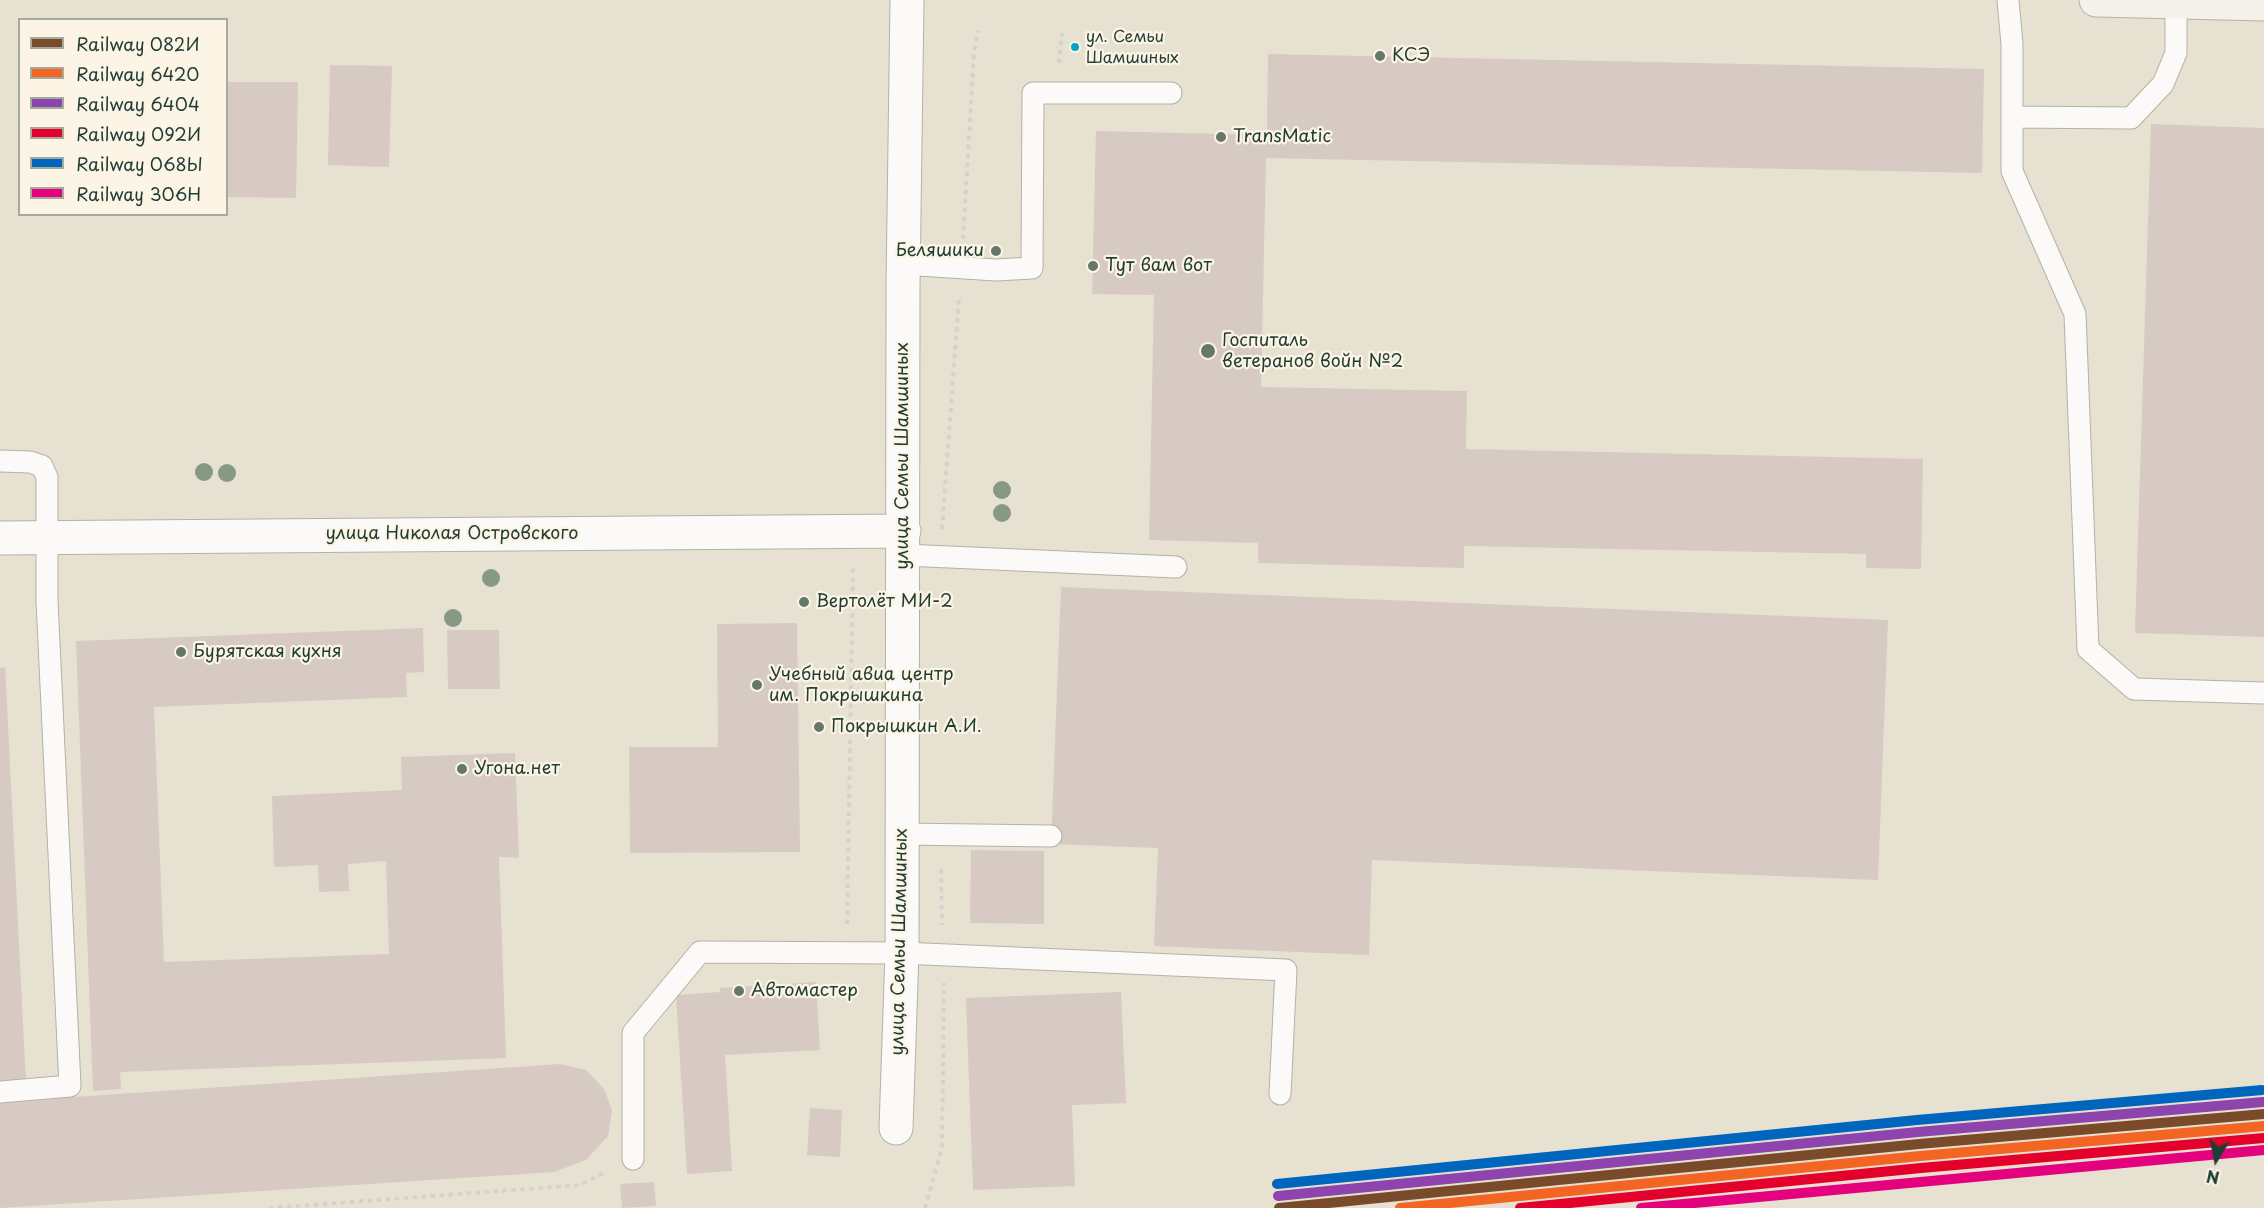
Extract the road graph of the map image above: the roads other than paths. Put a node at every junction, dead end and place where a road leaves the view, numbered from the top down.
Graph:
1 (907, 0) edge
2 (2008, 0) edge
3 (2096, 0) edge
4 (2176, 2) junction
5 (2264, 4) edge
6 (1172, 93) dead end
7 (2013, 117) junction
8 (903, 264) junction
9 (0, 461) edge
10 (0, 538) edge
11 (45, 538) junction
12 (904, 543) junction
13 (1176, 567) dead end
14 (2264, 693) edge
15 (902, 834) junction
16 (1051, 836) dead end
17 (902, 953) junction
18 (0, 1092) edge
19 (1280, 1094) dead end
20 (896, 1128) dead end
21 (633, 1159) road end

1 - 8 street, улица Семьи Шамшиных
2 - 7 lane
3 - 4 main road
4 - 5 main road
4 - 7 lane
6 - 8 lane
7 - 14 lane
8 - 12 street, улица Семьи Шамшиных
9 - 11 lane
10 - 11 street, улица Николая Островского
11 - 12 street, улица Николая Островского
11 - 18 lane
12 - 13 lane
12 - 15 street, улица Семьи Шамшиных
15 - 16 lane
15 - 17 street, улица Семьи Шамшиных
17 - 19 lane
17 - 20 street, улица Семьи Шамшиных
17 - 21 lane

